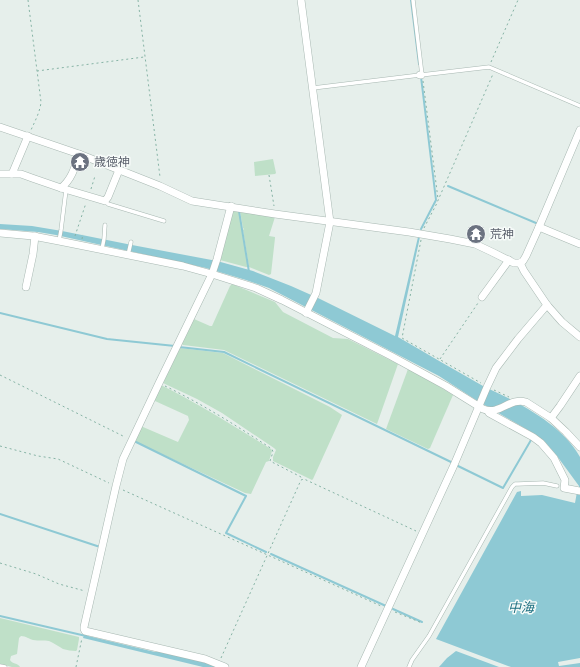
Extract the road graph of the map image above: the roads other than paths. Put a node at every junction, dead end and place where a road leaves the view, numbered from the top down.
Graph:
1 (302, 0) edge
2 (413, 0) edge
3 (421, 75) junction
4 (313, 88) junction
5 (580, 106) edge
6 (0, 127) edge
7 (580, 130) edge
8 (28, 136) junction
9 (79, 154) junction
10 (119, 170) junction
11 (0, 174) edge
12 (12, 174) junction
13 (63, 189) junction
14 (106, 201) junction
15 (231, 206) junction
16 (164, 221) dead end
17 (330, 222) junction
18 (104, 225) dead end
19 (539, 227) junction
20 (0, 233) edge
21 (35, 236) junction
22 (59, 239) junction
23 (131, 243) dead end
24 (580, 244) edge
25 (102, 248) junction
26 (129, 253) junction
27 (509, 260) junction
28 (520, 262) junction
29 (212, 272) junction
30 (26, 287) dead end
31 (482, 297) road end
32 (547, 305) junction
33 (307, 311) junction
34 (580, 337) edge
35 (580, 376) edge
36 (479, 405) junction
37 (490, 411) junction
38 (551, 418) junction
39 (580, 447) edge
40 (561, 487) junction
41 (579, 491) edge
42 (222, 665) edge
43 (0, 666) edge
44 (5, 667) edge
45 (361, 667) edge
46 (409, 667) edge

1 - 4 street
2 - 3 lane
3 - 4 lane
3 - 5 lane
4 - 17 street
6 - 8 street
7 - 19 street
8 - 9 street
8 - 12 street
9 - 10 street
9 - 13 street
10 - 14 street
10 - 15 street
11 - 12 street
12 - 13 street
13 - 14 street
13 - 22 lane
14 - 16 lane
15 - 17 street
15 - 29 street
17 - 27 street
17 - 33 street
18 - 25 lane
19 - 24 street
19 - 28 street
20 - 21 street
21 - 22 street
21 - 30 street
22 - 25 street
23 - 26 lane
25 - 26 street
26 - 29 street
27 - 28 street
27 - 31 street
28 - 32 street
29 - 33 street
29 - 42 street
32 - 34 street
32 - 36 street
33 - 36 street
35 - 38 street
36 - 37 street
36 - 45 street
37 - 38 street
37 - 40 street
38 - 39 street
40 - 41 street
40 - 46 lane
43 - 44 lane

